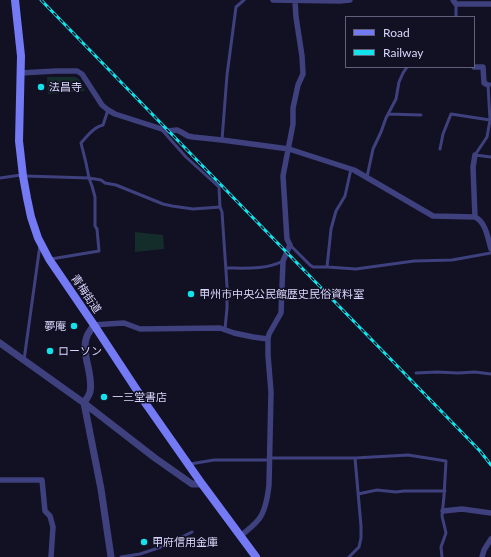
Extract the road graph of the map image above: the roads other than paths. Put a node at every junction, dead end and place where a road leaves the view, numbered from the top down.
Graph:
1 (15, 0) edge
2 (244, 0) edge
3 (273, 0) edge
4 (350, 0) edge
5 (295, 1) junction
6 (454, 2) edge
7 (491, 4) edge
8 (456, 16) edge
9 (475, 67) edge
10 (406, 68) edge
11 (20, 73) junction
12 (489, 85) edge
13 (108, 110) junction
14 (388, 114) junction
15 (421, 115) dead end
16 (490, 120) junction
17 (160, 129) junction
18 (222, 140) junction
19 (440, 149) dead end
20 (289, 150) junction
21 (475, 155) junction
22 (491, 157) edge
23 (350, 169) junction
24 (23, 175) junction
25 (367, 177) junction
26 (0, 178) edge
27 (89, 178) junction
28 (220, 207) junction
29 (476, 217) junction
30 (40, 243) junction
31 (290, 246) junction
32 (491, 249) edge
33 (491, 253) edge
34 (49, 259) junction
35 (283, 261) junction
36 (327, 266) junction
37 (226, 268) junction
38 (94, 325) junction
39 (225, 329) junction
40 (268, 339) junction
41 (0, 343) edge
42 (24, 360) junction
43 (416, 373) dead end
44 (491, 374) edge
45 (84, 403) junction
46 (355, 458) junction
47 (269, 459) junction
48 (188, 464) junction
49 (0, 480) edge
50 (202, 484) junction
51 (445, 491) junction
52 (358, 494) junction
53 (443, 511) junction
54 (491, 513) edge
55 (192, 532) dead end
56 (240, 536) junction
57 (491, 539) edge
58 (51, 557) edge
59 (111, 557) edge
60 (121, 557) edge
61 (256, 557) edge
62 (349, 557) edge
63 (442, 557) edge
64 (482, 557) edge

1 - 11 main road, 青梅街道
2 - 18 lane
3 - 5 street
4 - 5 street
5 - 20 street
6 - 7 street
6 - 8 lane
9 - 12 street
10 - 14 lane
11 - 13 street
11 - 24 main road, 青梅街道
12 - 16 lane
13 - 17 street
13 - 27 lane
14 - 15 lane
14 - 25 lane
16 - 19 lane
16 - 21 lane
17 - 18 street
17 - 28 lane
18 - 20 street
20 - 23 street
20 - 31 street
21 - 22 lane
21 - 29 street
23 - 25 street
23 - 36 lane
24 - 26 lane
24 - 27 lane
24 - 30 main road, 青梅街道
25 - 29 street
27 - 28 lane
27 - 34 lane
28 - 37 lane
29 - 32 street
30 - 34 main road, 青梅街道
30 - 42 lane
31 - 35 street
31 - 36 lane
33 - 36 lane
34 - 38 main road, 青梅街道
35 - 37 lane
35 - 40 street
37 - 39 lane
38 - 39 street
38 - 45 street
38 - 48 main road, 青梅街道
39 - 40 street
40 - 47 street
41 - 42 street
42 - 45 street
43 - 44 lane
45 - 50 street
45 - 59 street
46 - 47 lane
46 - 51 lane
46 - 52 lane
47 - 48 lane
47 - 56 street
48 - 50 main road, 青梅街道
49 - 58 street
50 - 56 main road, 青梅街道
51 - 52 lane
51 - 53 lane
52 - 62 lane
53 - 54 street
53 - 63 lane
55 - 60 lane
56 - 61 main road, 青梅街道
57 - 64 street

